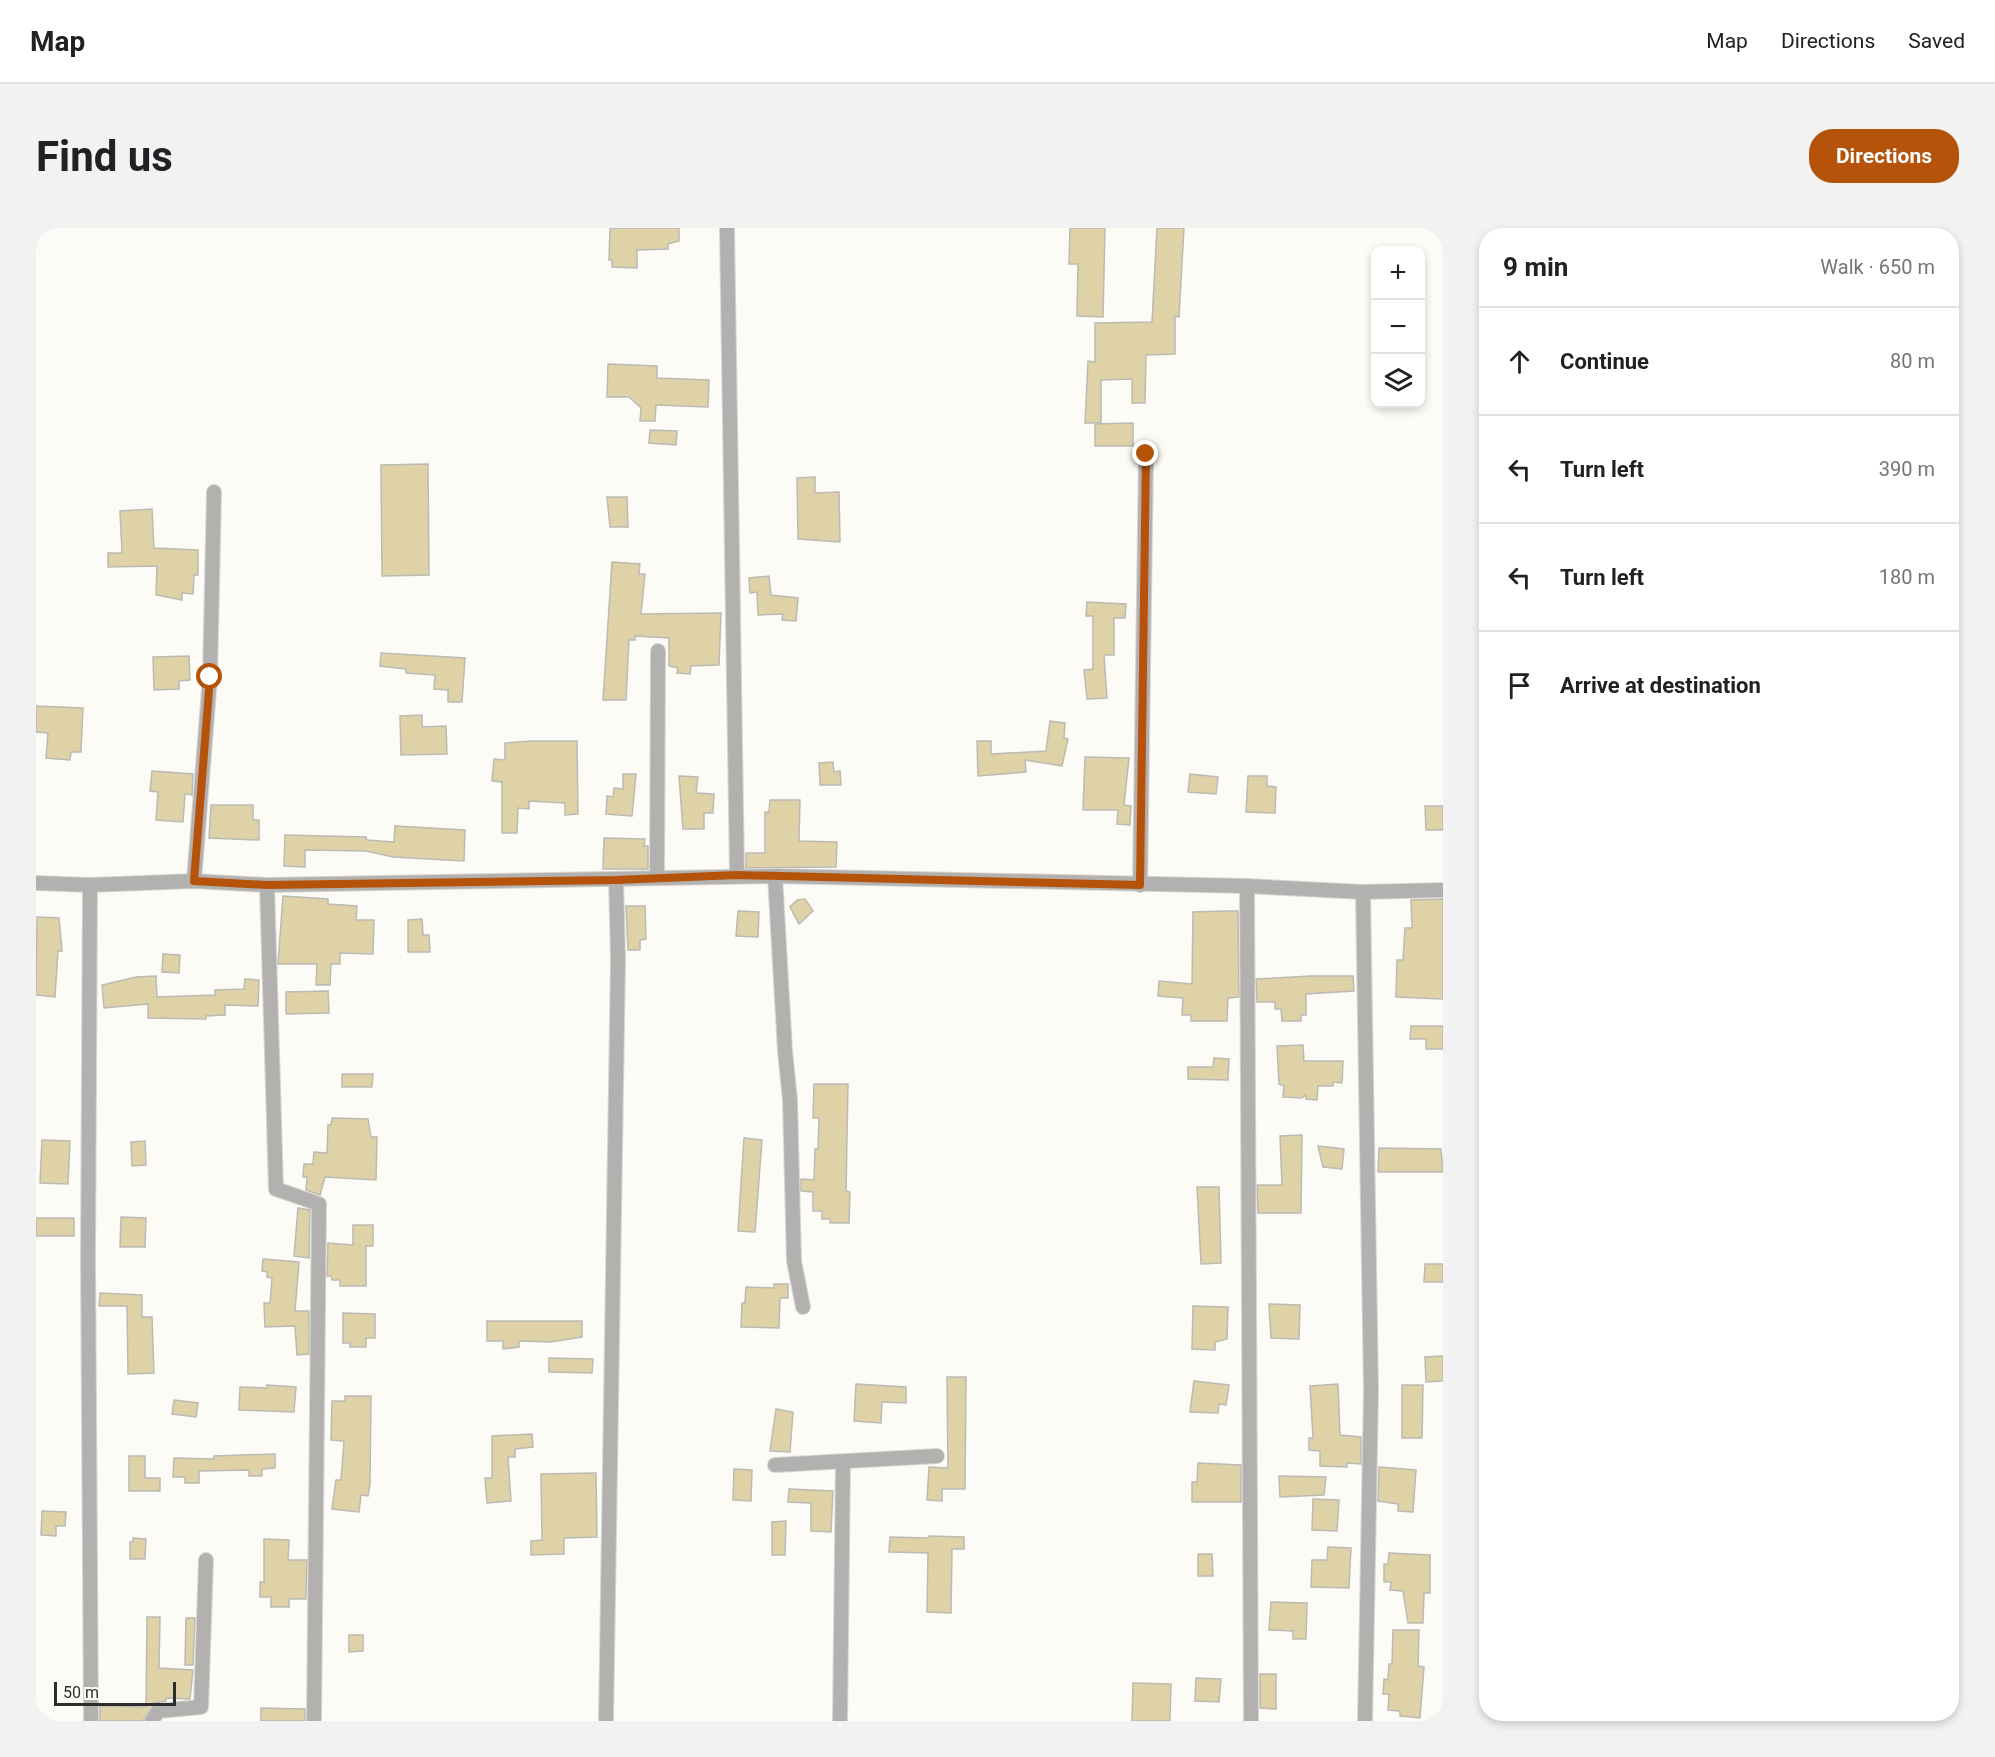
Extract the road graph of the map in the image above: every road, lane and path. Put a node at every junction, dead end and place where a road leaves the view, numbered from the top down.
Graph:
1 (727, 228) edge
2 (1146, 454) dead end
3 (213, 492) dead end
4 (658, 651) dead end
5 (737, 875) junction
6 (775, 876) junction
7 (657, 877) junction
8 (616, 880) junction
9 (194, 881) junction
10 (36, 883) edge
11 (90, 885) junction
12 (267, 885) junction
13 (1140, 885) junction
14 (1247, 886) junction
15 (1443, 890) edge
16 (1363, 892) junction
17 (804, 1307) dead end
18 (936, 1456) dead end
19 (843, 1463) junction
20 (775, 1465) dead end
21 (206, 1560) dead end
22 (91, 1721) edge
23 (152, 1721) edge
24 (314, 1721) edge
25 (606, 1721) edge
26 (840, 1721) edge
27 (1251, 1721) edge
28 (1365, 1721) edge

1 - 5 street
2 - 13 street
3 - 9 street
4 - 7 street
5 - 6 street
5 - 7 street
6 - 13 street
6 - 17 street
7 - 8 street
8 - 12 street
8 - 25 street
9 - 11 street
9 - 12 street
10 - 11 street
11 - 22 street
12 - 24 street
13 - 14 street
14 - 16 street
14 - 27 street
15 - 16 street
16 - 28 street
18 - 19 street
19 - 20 street
19 - 26 street
21 - 23 street

